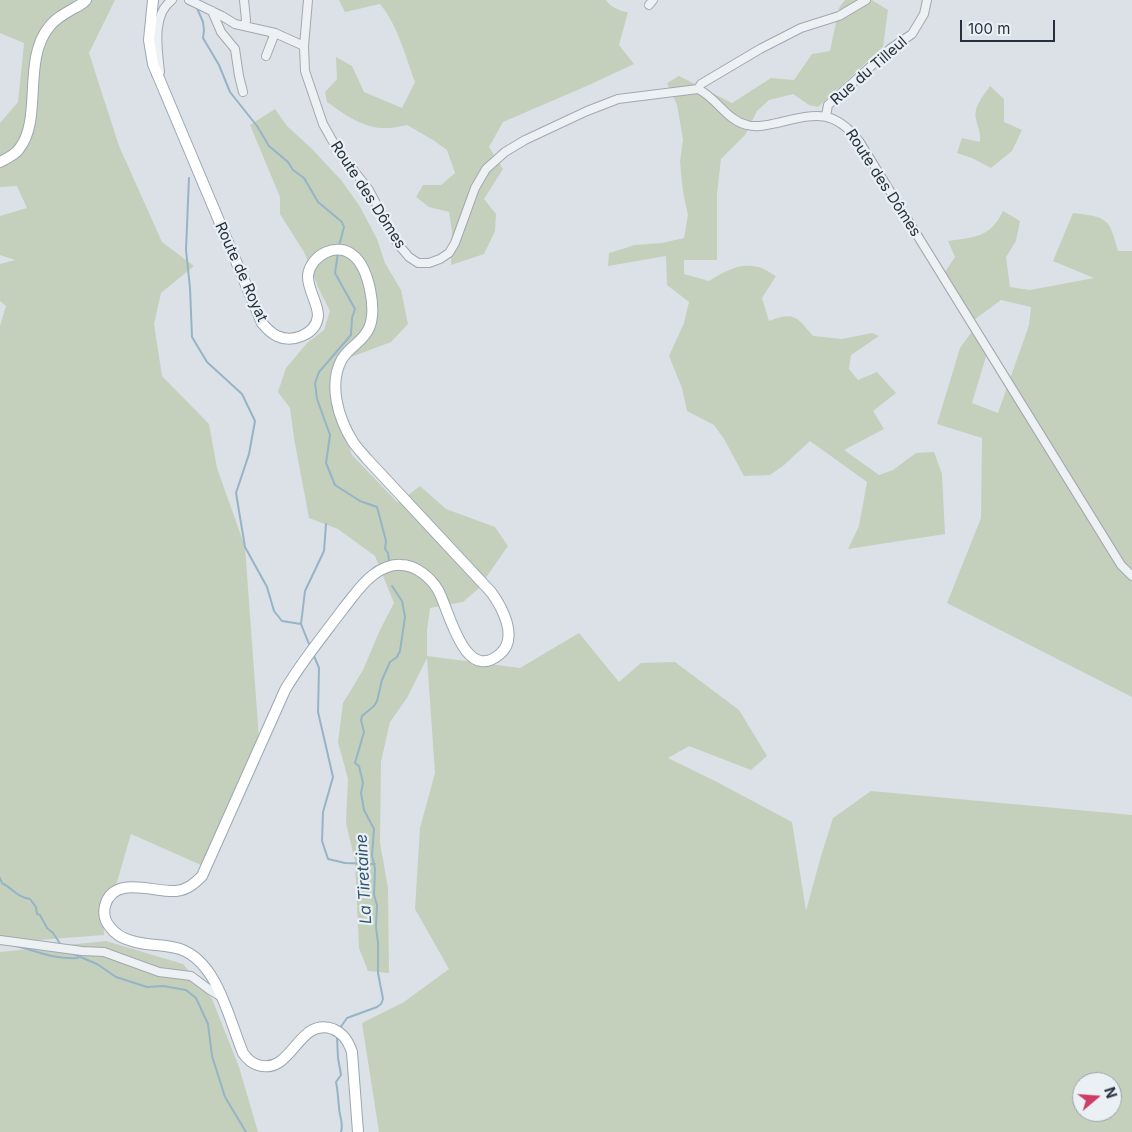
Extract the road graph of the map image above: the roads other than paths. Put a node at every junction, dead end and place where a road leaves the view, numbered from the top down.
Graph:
1 (86, 0) edge
2 (153, 0) edge
3 (172, 0) edge
4 (189, 0) edge
5 (244, 0) edge
6 (308, 0) edge
7 (866, 0) edge
8 (927, 0) edge
9 (212, 11) junction
10 (245, 26) junction
11 (275, 33) junction
12 (304, 46) junction
13 (266, 56) dead end
14 (156, 74) junction
15 (698, 89) junction
16 (244, 92) dead end
17 (826, 116) junction
18 (0, 162) edge
19 (1132, 576) edge
20 (0, 940) edge
21 (220, 996) junction
22 (358, 1132) edge

1 - 18 main road
2 - 14 main road, Route de Royat
3 - 14 street
4 - 9 street
5 - 10 street
6 - 12 street, Route des Dômes
7 - 15 street
8 - 17 street, Rue du Tilleul
9 - 10 street
9 - 16 street
10 - 11 street
11 - 12 street
11 - 13 street
12 - 15 street, Route des Dômes
14 - 21 main road, Route de Royat
15 - 17 street
17 - 19 street, Route des Dômes
20 - 21 street
21 - 22 main road

